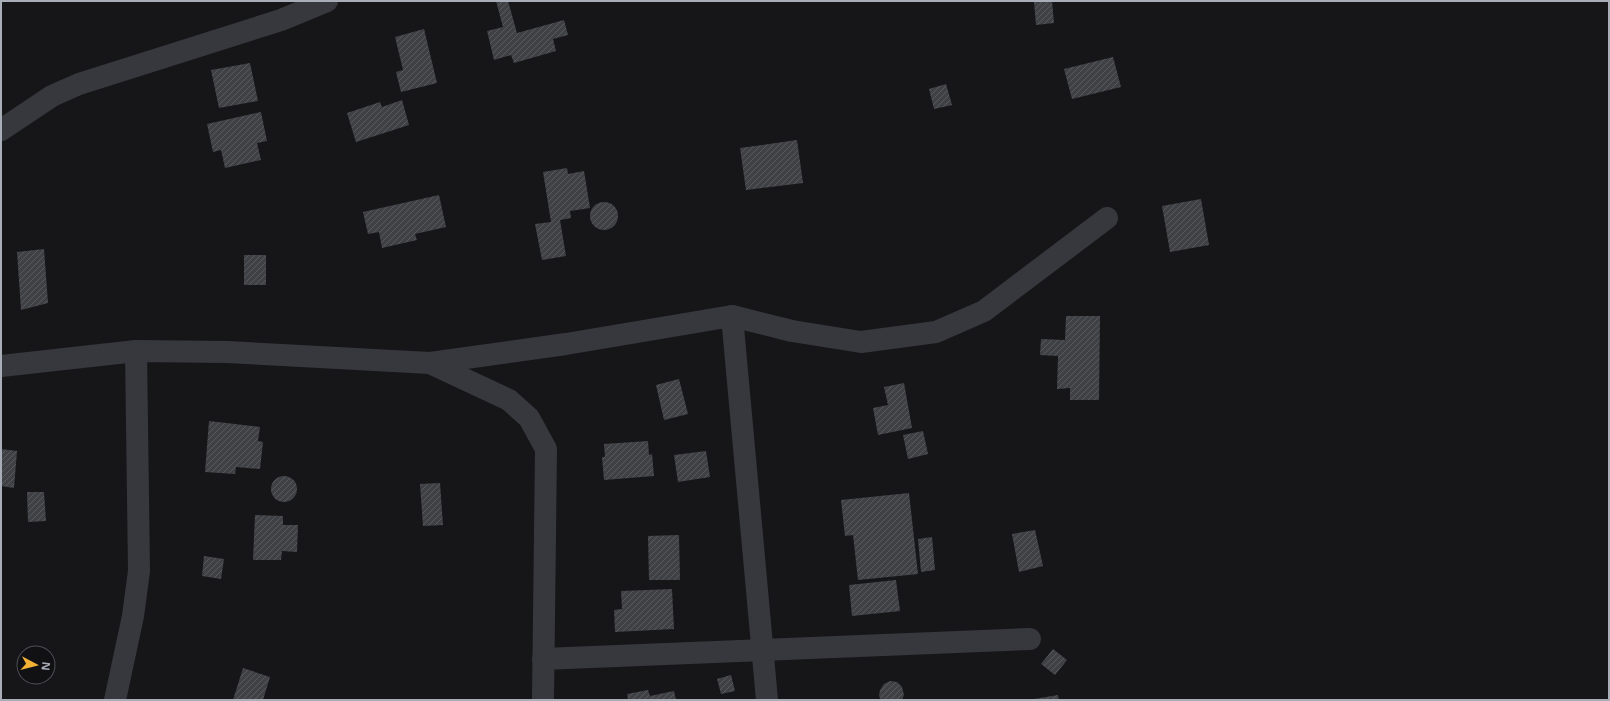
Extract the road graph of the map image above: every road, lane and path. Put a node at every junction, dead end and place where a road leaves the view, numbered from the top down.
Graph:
1 (327, 1) edge
2 (1, 130) edge
3 (1107, 218) dead end
4 (732, 316) junction
5 (136, 351) junction
6 (430, 363) junction
7 (1, 366) edge
8 (1030, 639) dead end
9 (762, 650) junction
10 (543, 659) junction
11 (115, 700) edge
12 (543, 700) edge
13 (767, 700) edge

1 - 2 street
3 - 4 street
4 - 6 street
4 - 9 street
5 - 6 street
5 - 7 street
5 - 11 street
6 - 10 street
8 - 9 street
9 - 10 street
9 - 13 street
10 - 12 street

